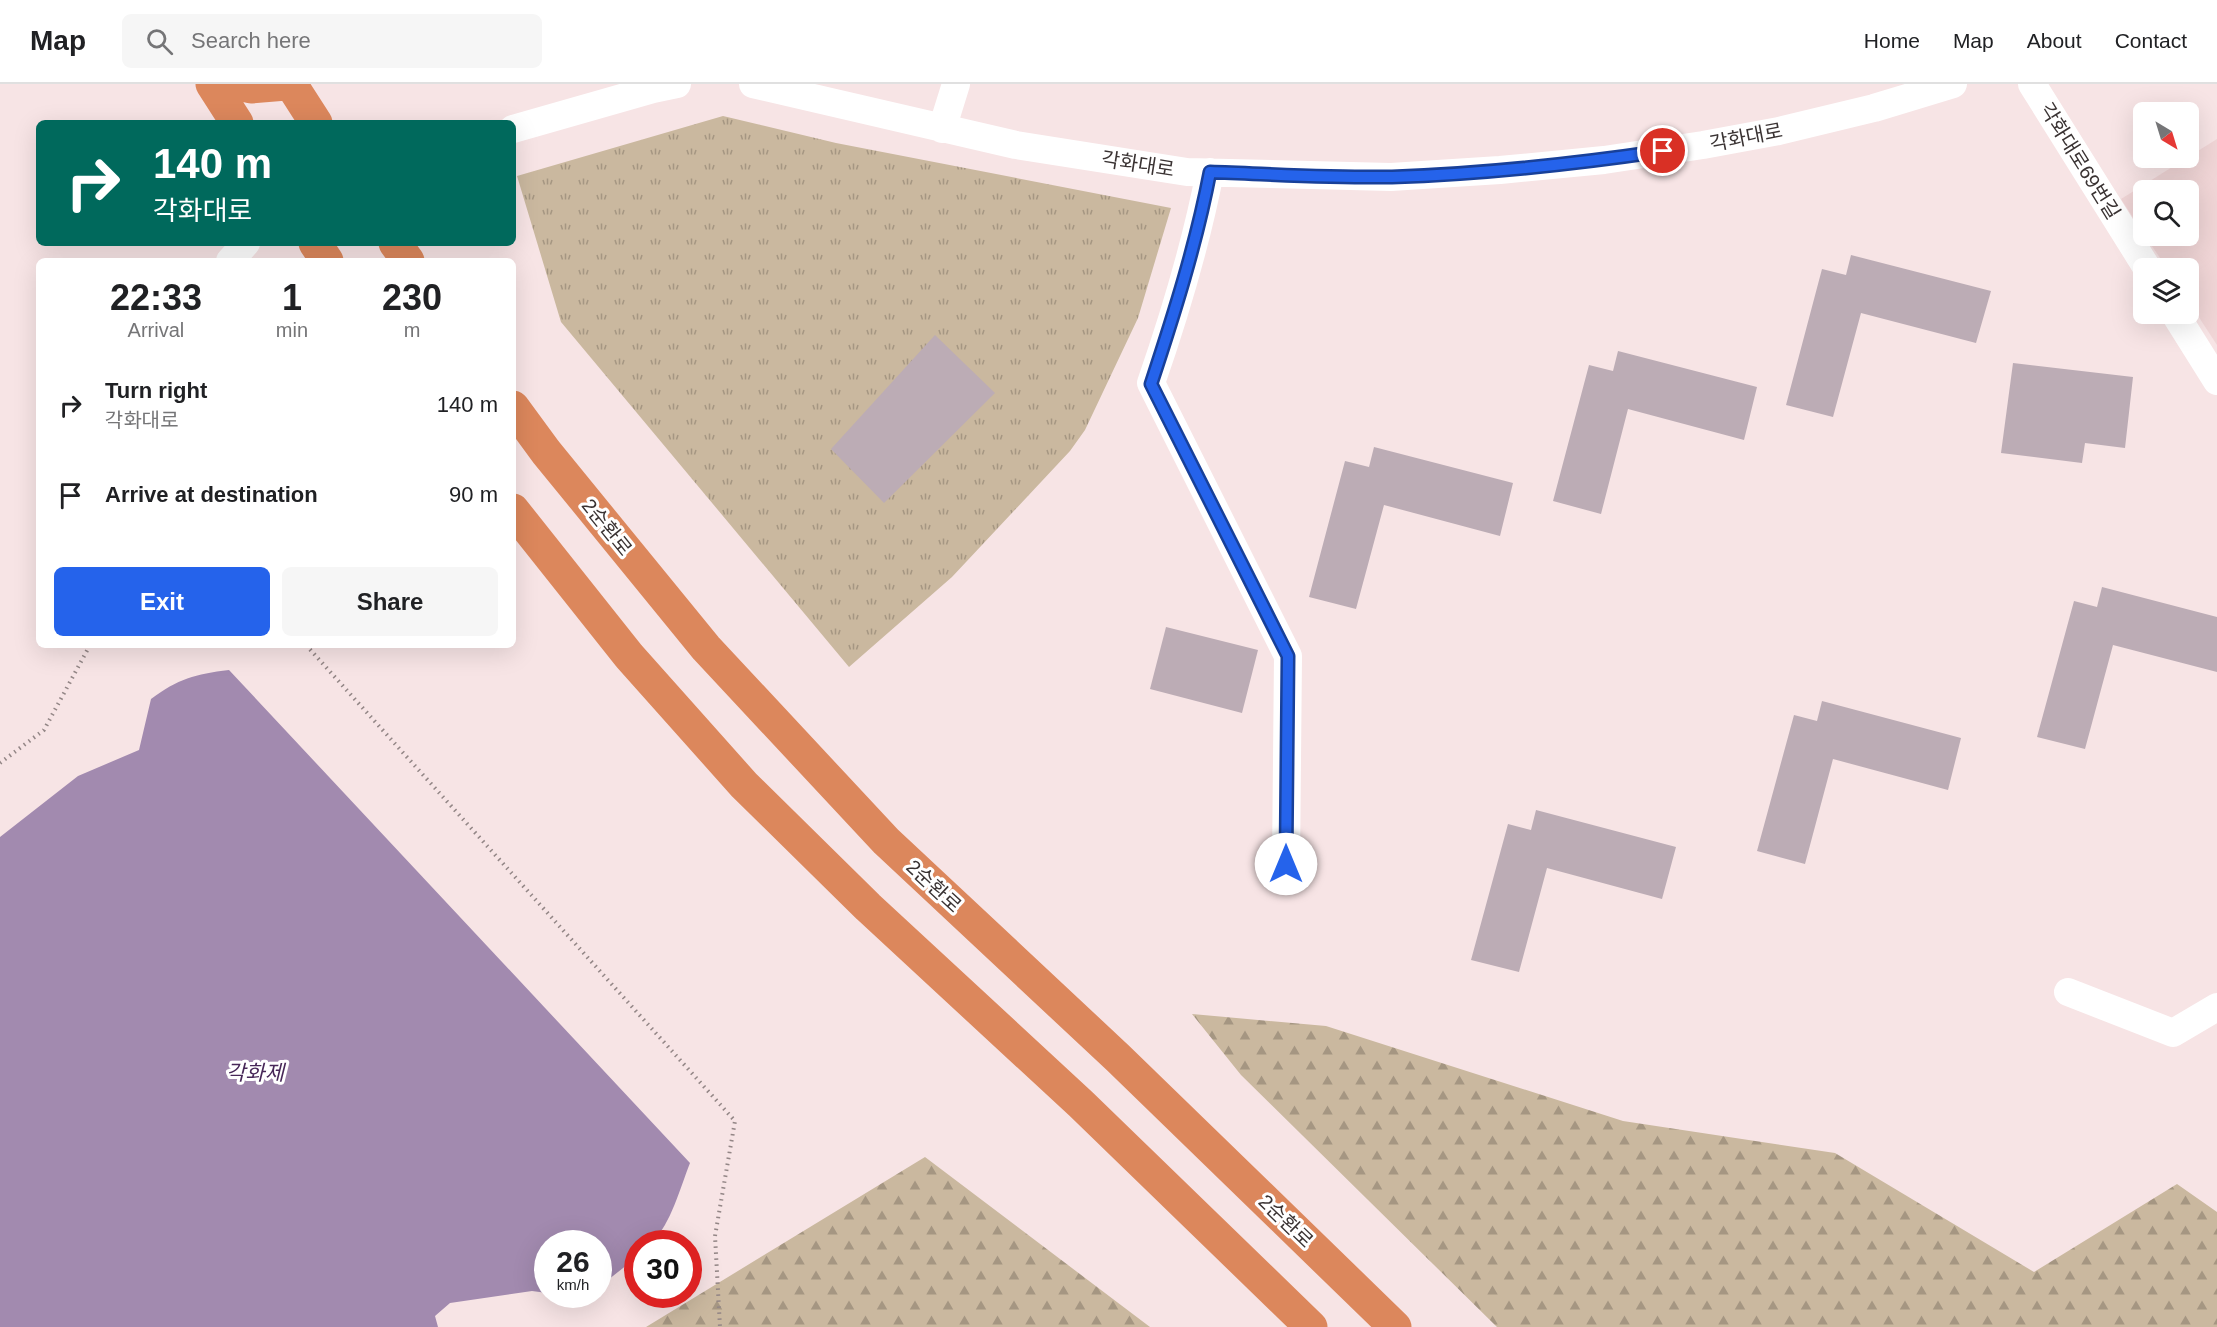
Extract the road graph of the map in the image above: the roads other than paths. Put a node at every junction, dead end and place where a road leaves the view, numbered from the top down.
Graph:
1 (212, 84) edge
2 (238, 84) edge
3 (286, 84) edge
4 (291, 84) edge
5 (677, 84) edge
6 (753, 84) edge
7 (956, 84) edge
8 (1953, 84) edge
9 (2032, 84) edge
10 (235, 120) edge
11 (314, 120) edge
12 (516, 128) edge
13 (942, 129) junction
14 (1210, 172) junction
15 (243, 246) edge
16 (233, 258) edge
17 (2141, 258) edge
18 (2181, 324) edge
19 (2217, 381) edge
20 (516, 410) edge
21 (516, 514) edge
22 (1286, 864) dead end
23 (2068, 992) dead end
24 (2217, 1007) edge
25 (1311, 1327) edge
26 (1395, 1327) edge

1 - 10 highway
2 - 3 highway
4 - 11 highway
5 - 12 street
6 - 13 street, 각화대로
7 - 13 street
8 - 14 street, 각화대로
9 - 17 street, 각화대로69번길
13 - 14 street, 각화대로
14 - 22 street
15 - 16 street
18 - 19 street
20 - 26 highway, 2순환로
21 - 25 highway
23 - 24 street

